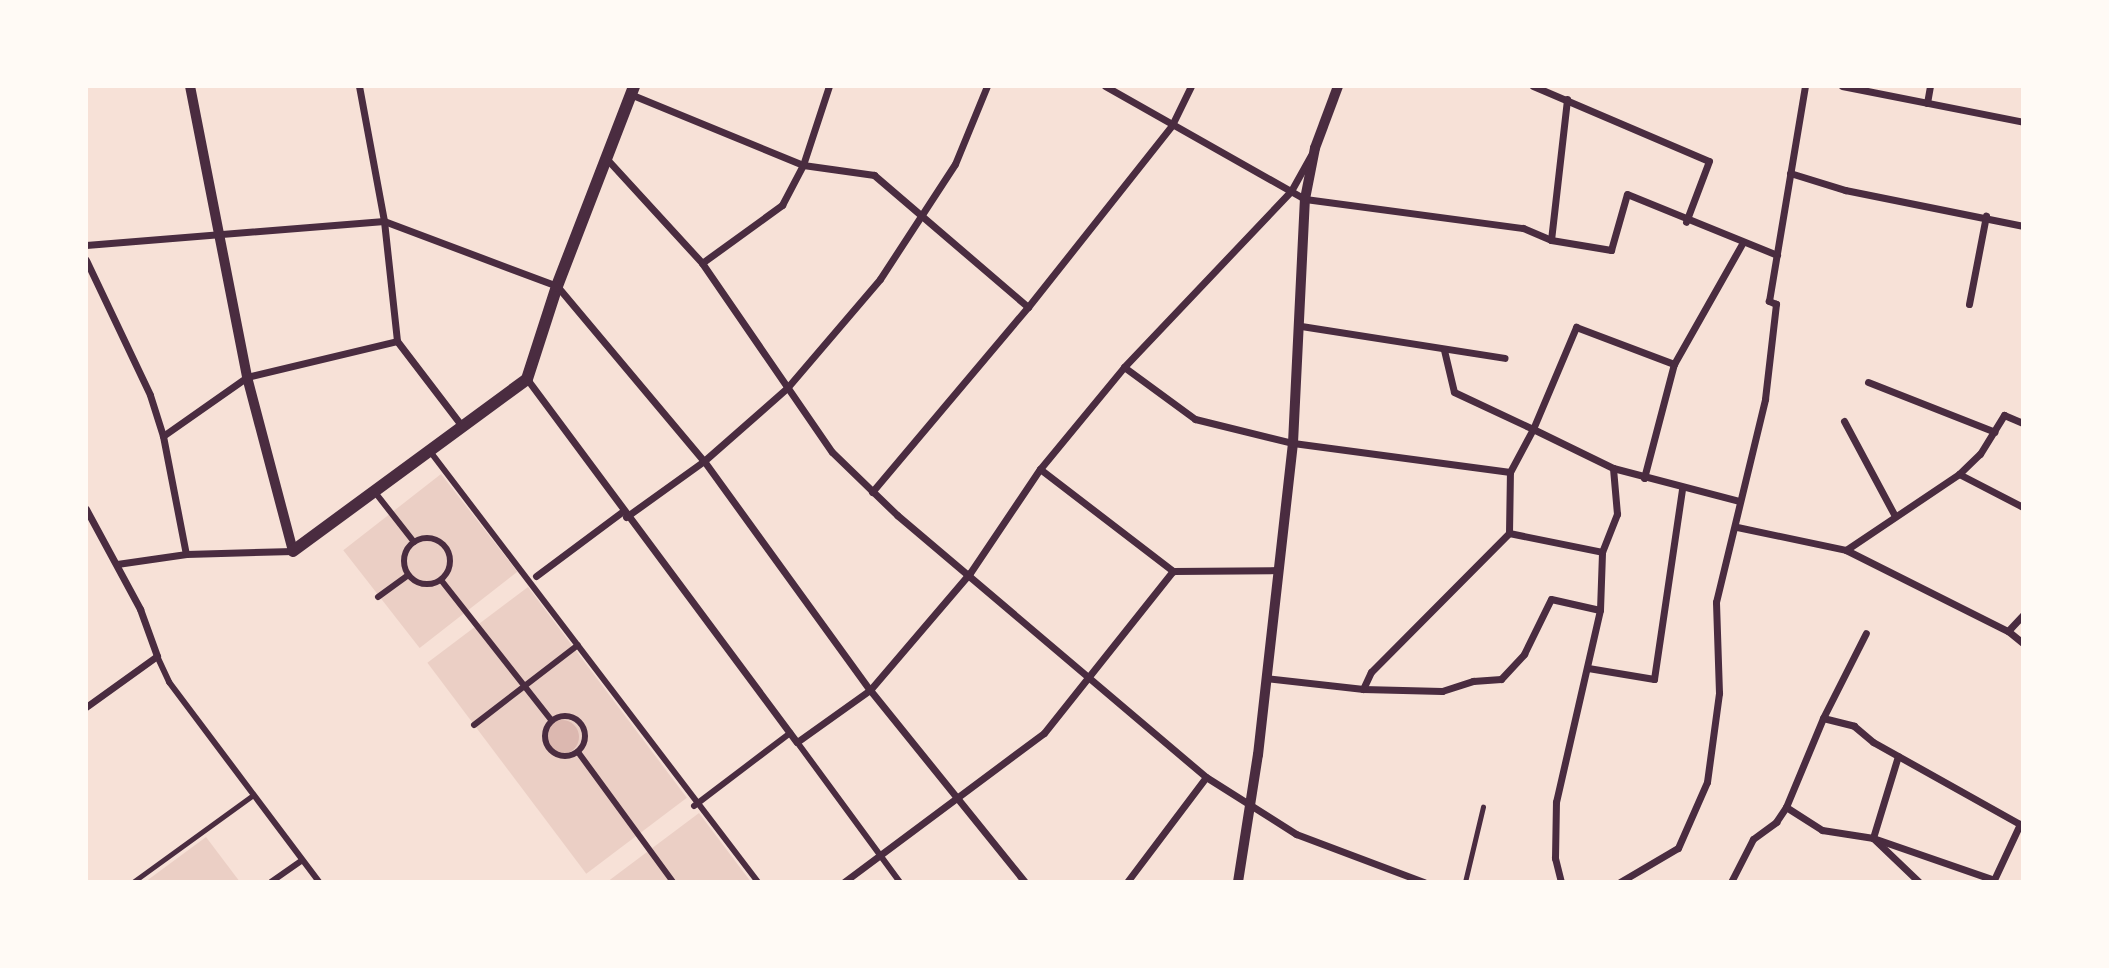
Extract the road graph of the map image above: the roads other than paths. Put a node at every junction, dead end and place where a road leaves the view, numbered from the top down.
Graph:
1 (190, 86) edge
2 (359, 86) edge
3 (829, 86) edge
4 (987, 86) edge
5 (1105, 86) edge
6 (1191, 86) edge
7 (1338, 86) edge
8 (1533, 86) edge
9 (1805, 86) edge
10 (1842, 86) edge
11 (1930, 86) edge
12 (632, 90) edge
13 (1567, 99) junction
14 (1927, 103) junction
15 (2023, 122) edge
16 (1172, 125) junction
17 (1315, 148) junction
18 (605, 157) junction
19 (803, 164) junction
20 (1790, 173) junction
21 (1291, 191) junction
22 (1305, 199) junction
23 (926, 215) junction
24 (1986, 216) junction
25 (384, 221) junction
26 (1686, 222) junction
27 (2023, 226) edge
28 (216, 232) junction
29 (1551, 240) junction
30 (1742, 244) junction
31 (86, 245) edge
32 (1777, 256) junction
33 (86, 260) edge
34 (702, 263) junction
35 (557, 286) junction
36 (1969, 304) dead end
37 (1028, 307) junction
38 (1301, 326) junction
39 (397, 341) junction
40 (1444, 350) junction
41 (1505, 358) dead end
42 (1674, 364) junction
43 (1124, 367) junction
44 (247, 377) junction
45 (527, 379) junction
46 (1868, 382) dead end
47 (787, 388) junction
48 (1844, 421) dead end
49 (2023, 423) edge
50 (462, 426) junction
51 (1533, 429) junction
52 (1995, 432) junction
53 (163, 436) junction
54 (1293, 443) junction
55 (429, 450) junction
56 (704, 461) junction
57 (1613, 468) junction
58 (1040, 469) junction
59 (1510, 472) junction
60 (1959, 474) junction
61 (1644, 478) junction
62 (1682, 489) junction
63 (374, 491) junction
64 (872, 492) junction
65 (1739, 501) junction
66 (2023, 507) edge
67 (86, 509) edge
68 (624, 514) junction
69 (1895, 516) junction
70 (90, 527) edge
71 (1737, 527) junction
72 (1509, 533) junction
73 (414, 542) junction
74 (1846, 550) junction
75 (293, 551) junction
76 (1602, 552) junction
77 (186, 554) junction
78 (117, 564) junction
79 (1278, 570) junction
80 (1173, 571) junction
81 (971, 573) junction
82 (408, 575) junction
83 (536, 576) dead end
84 (441, 580) junction
85 (378, 597) dead end
86 (1600, 610) junction
87 (2023, 615) edge
88 (2008, 631) junction
89 (1866, 633) dead end
90 (2023, 643) edge
91 (578, 645) junction
92 (157, 656) junction
93 (1588, 668) junction
94 (1088, 673) junction
95 (1265, 678) junction
96 (526, 686) junction
97 (1363, 689) junction
98 (870, 690) junction
99 (86, 708) edge
100 (1823, 718) junction
101 (552, 721) junction
102 (474, 725) dead end
103 (790, 733) junction
104 (797, 743) junction
105 (578, 752) junction
106 (1898, 756) junction
107 (1206, 777) junction
108 (253, 795) junction
109 (960, 800) junction
110 (696, 804) junction
111 (1251, 805) junction
112 (1483, 807) dead end
113 (1786, 807) junction
114 (2022, 823) edge
115 (1873, 838) junction
116 (880, 857) junction
117 (302, 860) junction
118 (756, 879) edge
119 (1993, 881) edge
120 (133, 882) edge
121 (271, 882) edge
122 (319, 882) edge
123 (673, 882) edge
124 (744, 882) edge
125 (844, 882) edge
126 (900, 882) edge
127 (1026, 882) edge
128 (1127, 882) edge
129 (1238, 882) edge
130 (1424, 882) edge
131 (1465, 882) edge
132 (1561, 882) edge
133 (1620, 882) edge
134 (1731, 882) edge
135 (1919, 882) edge

1 - 28 street
2 - 25 street
3 - 19 street
4 - 23 street
5 - 16 street
6 - 16 street
7 - 17 street
8 - 13 street
9 - 20 street
10 - 14 street
11 - 14 street
12 - 18 main road
12 - 19 street
13 - 26 street
13 - 29 street
14 - 15 street
16 - 21 street
16 - 37 street
17 - 21 street
17 - 22 street
18 - 34 street
18 - 35 main road
19 - 23 street
19 - 34 street
20 - 24 street
20 - 32 street
21 - 22 street
21 - 43 street
22 - 29 street
22 - 38 street
23 - 37 street
23 - 47 street
24 - 27 street
24 - 36 street
25 - 28 street
25 - 35 street
25 - 39 street
26 - 29 street
26 - 30 street
28 - 31 street
28 - 44 street
30 - 32 street
30 - 42 street
32 - 65 street
33 - 53 street
34 - 47 street
35 - 45 main road
35 - 56 street
37 - 64 street
38 - 40 street
38 - 54 street
39 - 44 street
39 - 50 street
40 - 41 street
40 - 51 street
42 - 51 street
42 - 61 street
43 - 54 street
43 - 58 street
44 - 53 street
44 - 75 street
45 - 50 main road
45 - 68 street
46 - 52 street
47 - 56 street
47 - 64 street
48 - 69 street
49 - 52 street
50 - 55 main road
51 - 57 street
51 - 59 street
52 - 60 street
53 - 77 street
54 - 59 street
54 - 79 street
55 - 63 main road
55 - 91 street
56 - 68 street
56 - 98 street
57 - 61 street
57 - 76 street
58 - 80 street
58 - 81 street
59 - 72 street
60 - 66 street
60 - 69 street
61 - 62 street
62 - 65 street
62 - 93 street
63 - 73 street
63 - 75 main road
64 - 81 street
65 - 71 street
67 - 70 street
68 - 83 street
68 - 103 street
69 - 74 street
70 - 78 street
71 - 74 street
71 - 133 street
72 - 76 street
72 - 97 street
73 - 82 street
73 - 84 street
74 - 88 street
75 - 77 street
76 - 86 street
77 - 78 street
78 - 92 street
79 - 80 street
79 - 95 street
80 - 94 street
81 - 94 street
81 - 98 street
82 - 84 street
82 - 85 street
84 - 96 street
86 - 93 street
86 - 97 street
87 - 88 street
88 - 90 street
89 - 100 street
91 - 96 street
91 - 110 street
92 - 99 street
92 - 108 street
93 - 132 street
94 - 107 street
94 - 109 street
95 - 97 street
95 - 111 street
96 - 101 street
96 - 102 street
98 - 104 street
98 - 109 street
100 - 106 street
100 - 113 street
101 - 105 street
101 - 105 street
103 - 104 street
103 - 110 street
104 - 116 street
105 - 123 street
106 - 114 street
106 - 115 street
107 - 111 street
107 - 128 street
108 - 117 street
108 - 120 lane
109 - 116 street
109 - 127 street
110 - 118 street
111 - 129 street
111 - 130 street
112 - 131 lane
113 - 115 street
113 - 134 street
114 - 119 street
115 - 119 street
115 - 135 street
116 - 125 street
116 - 126 street
117 - 121 street
117 - 122 street
118 - 124 street

